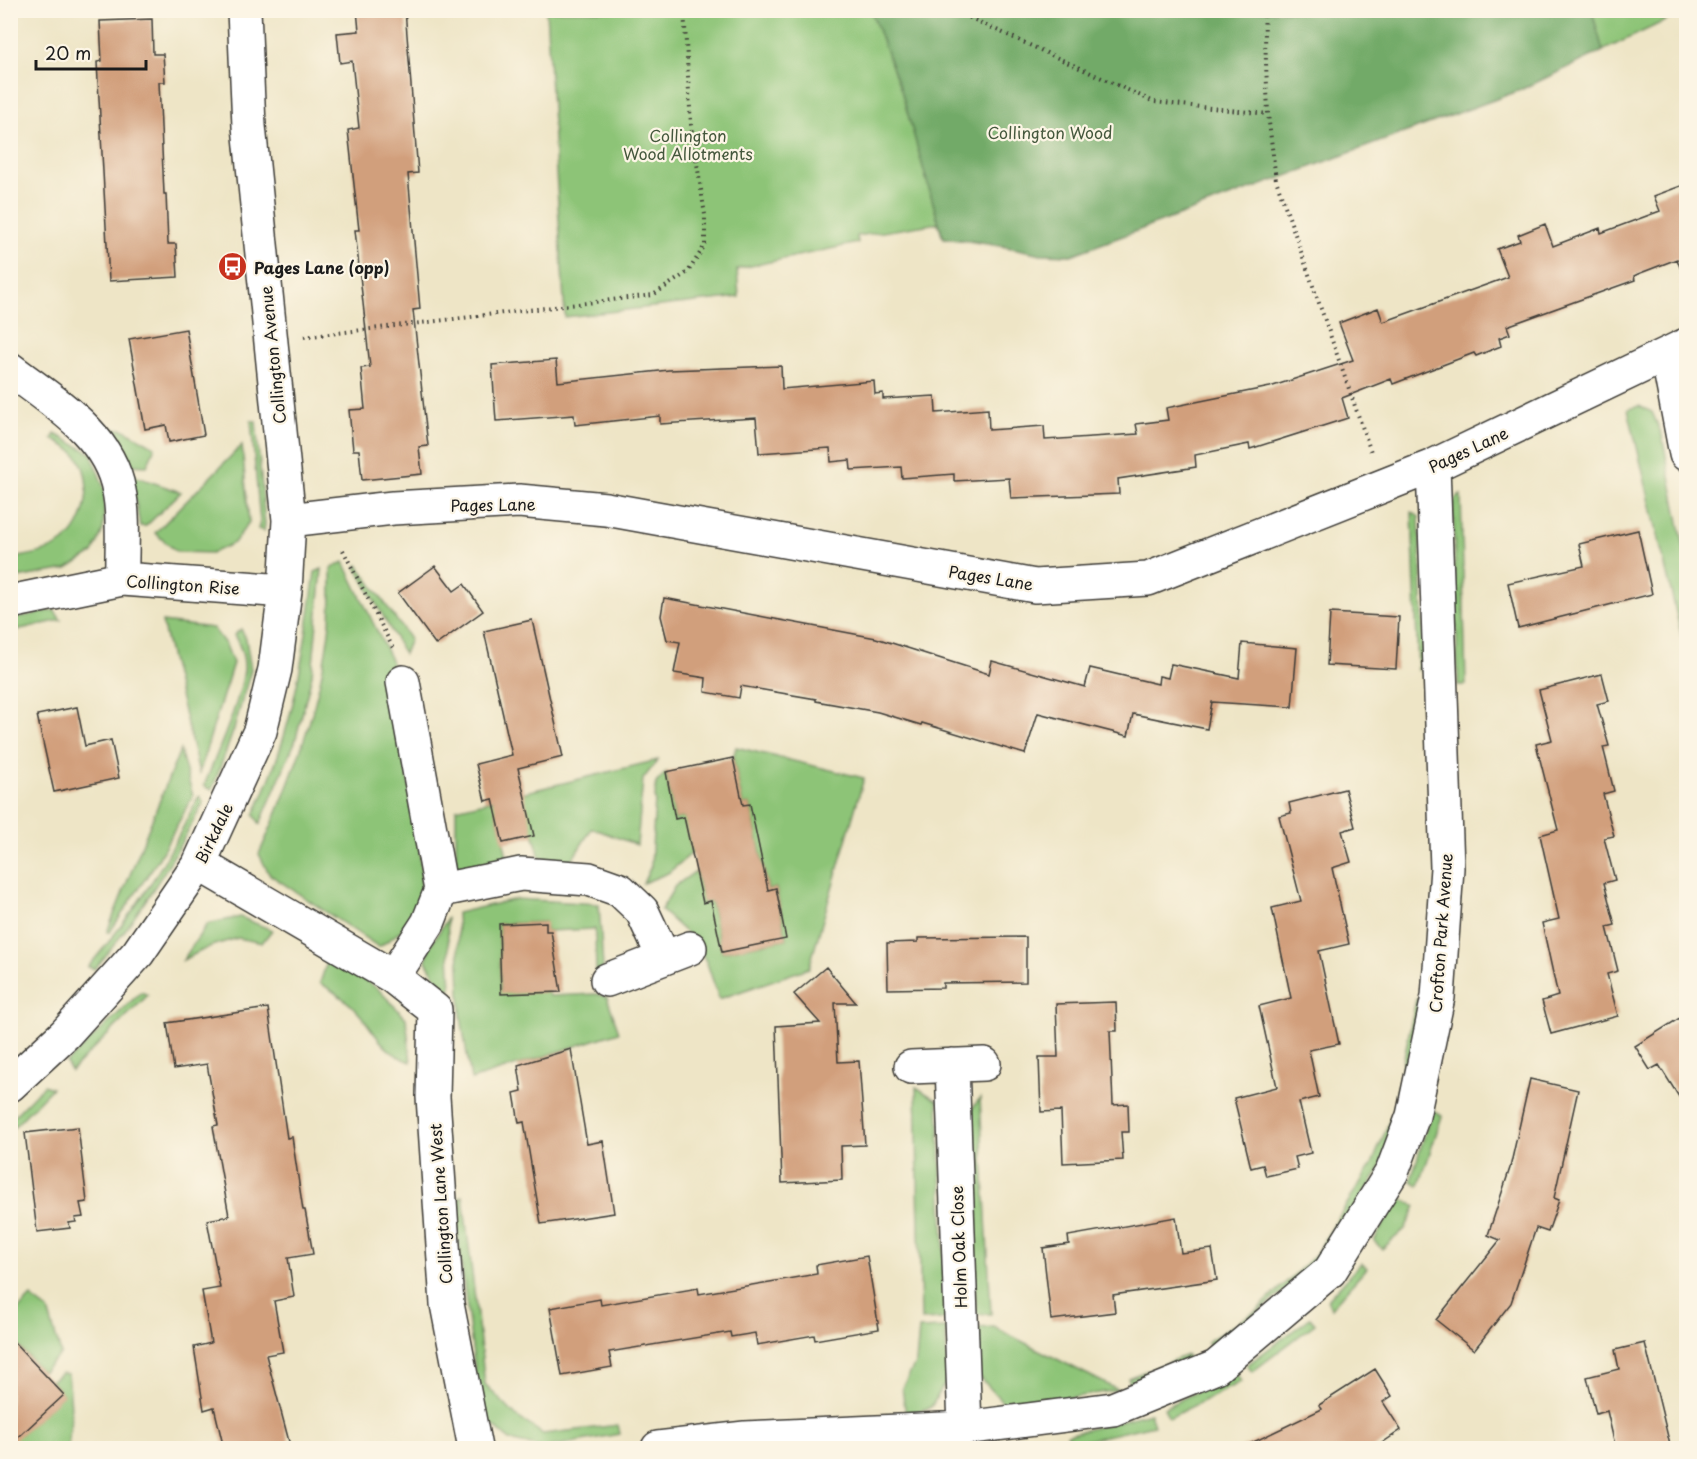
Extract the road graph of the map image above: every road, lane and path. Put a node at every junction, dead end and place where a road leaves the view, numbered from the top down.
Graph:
1 (244, 10) edge
2 (684, 10) edge
3 (953, 10) edge
4 (1264, 10) edge
5 (1268, 114) junction
6 (271, 341) junction
7 (1677, 349) edge
8 (10, 369) edge
9 (1686, 454) edge
10 (1433, 466) junction
11 (1383, 487) junction
12 (326, 515) junction
13 (289, 520) junction
14 (122, 579) junction
15 (285, 591) junction
16 (10, 602) edge
17 (403, 682) joint
18 (199, 864) junction
19 (441, 890) junction
20 (393, 977) junction
21 (607, 980) dead end
22 (984, 1064) dead end
23 (952, 1065) junction
24 (910, 1067) dead end
25 (10, 1085) edge
26 (965, 1428) junction
27 (746, 1443) edge
28 (475, 1449) edge
29 (658, 1449) edge

1 - 6 street, Collington Avenue
2 - 6 path
3 - 5 path
4 - 5 path
5 - 11 path
6 - 13 street, Collington Avenue
7 - 9 street
7 - 10 street, Pages Lane
8 - 14 street
10 - 11 street, Pages Lane
10 - 26 street, Crofton Park Avenue
11 - 12 street, Pages Lane
12 - 13 street, Pages Lane
12 - 17 path
13 - 15 street, Birkdale
14 - 15 street, Collington Rise
14 - 16 street, Collington Rise
15 - 18 street, Birkdale
17 - 19 street
18 - 20 street, Collington Lane West
18 - 25 street, Birkdale
19 - 20 street
19 - 21 street
20 - 28 street, Collington Lane West
22 - 23 street
23 - 24 street
23 - 26 street, Holm Oak Close
26 - 27 street, Crofton Park Avenue
27 - 29 street, Crofton Park Avenue

